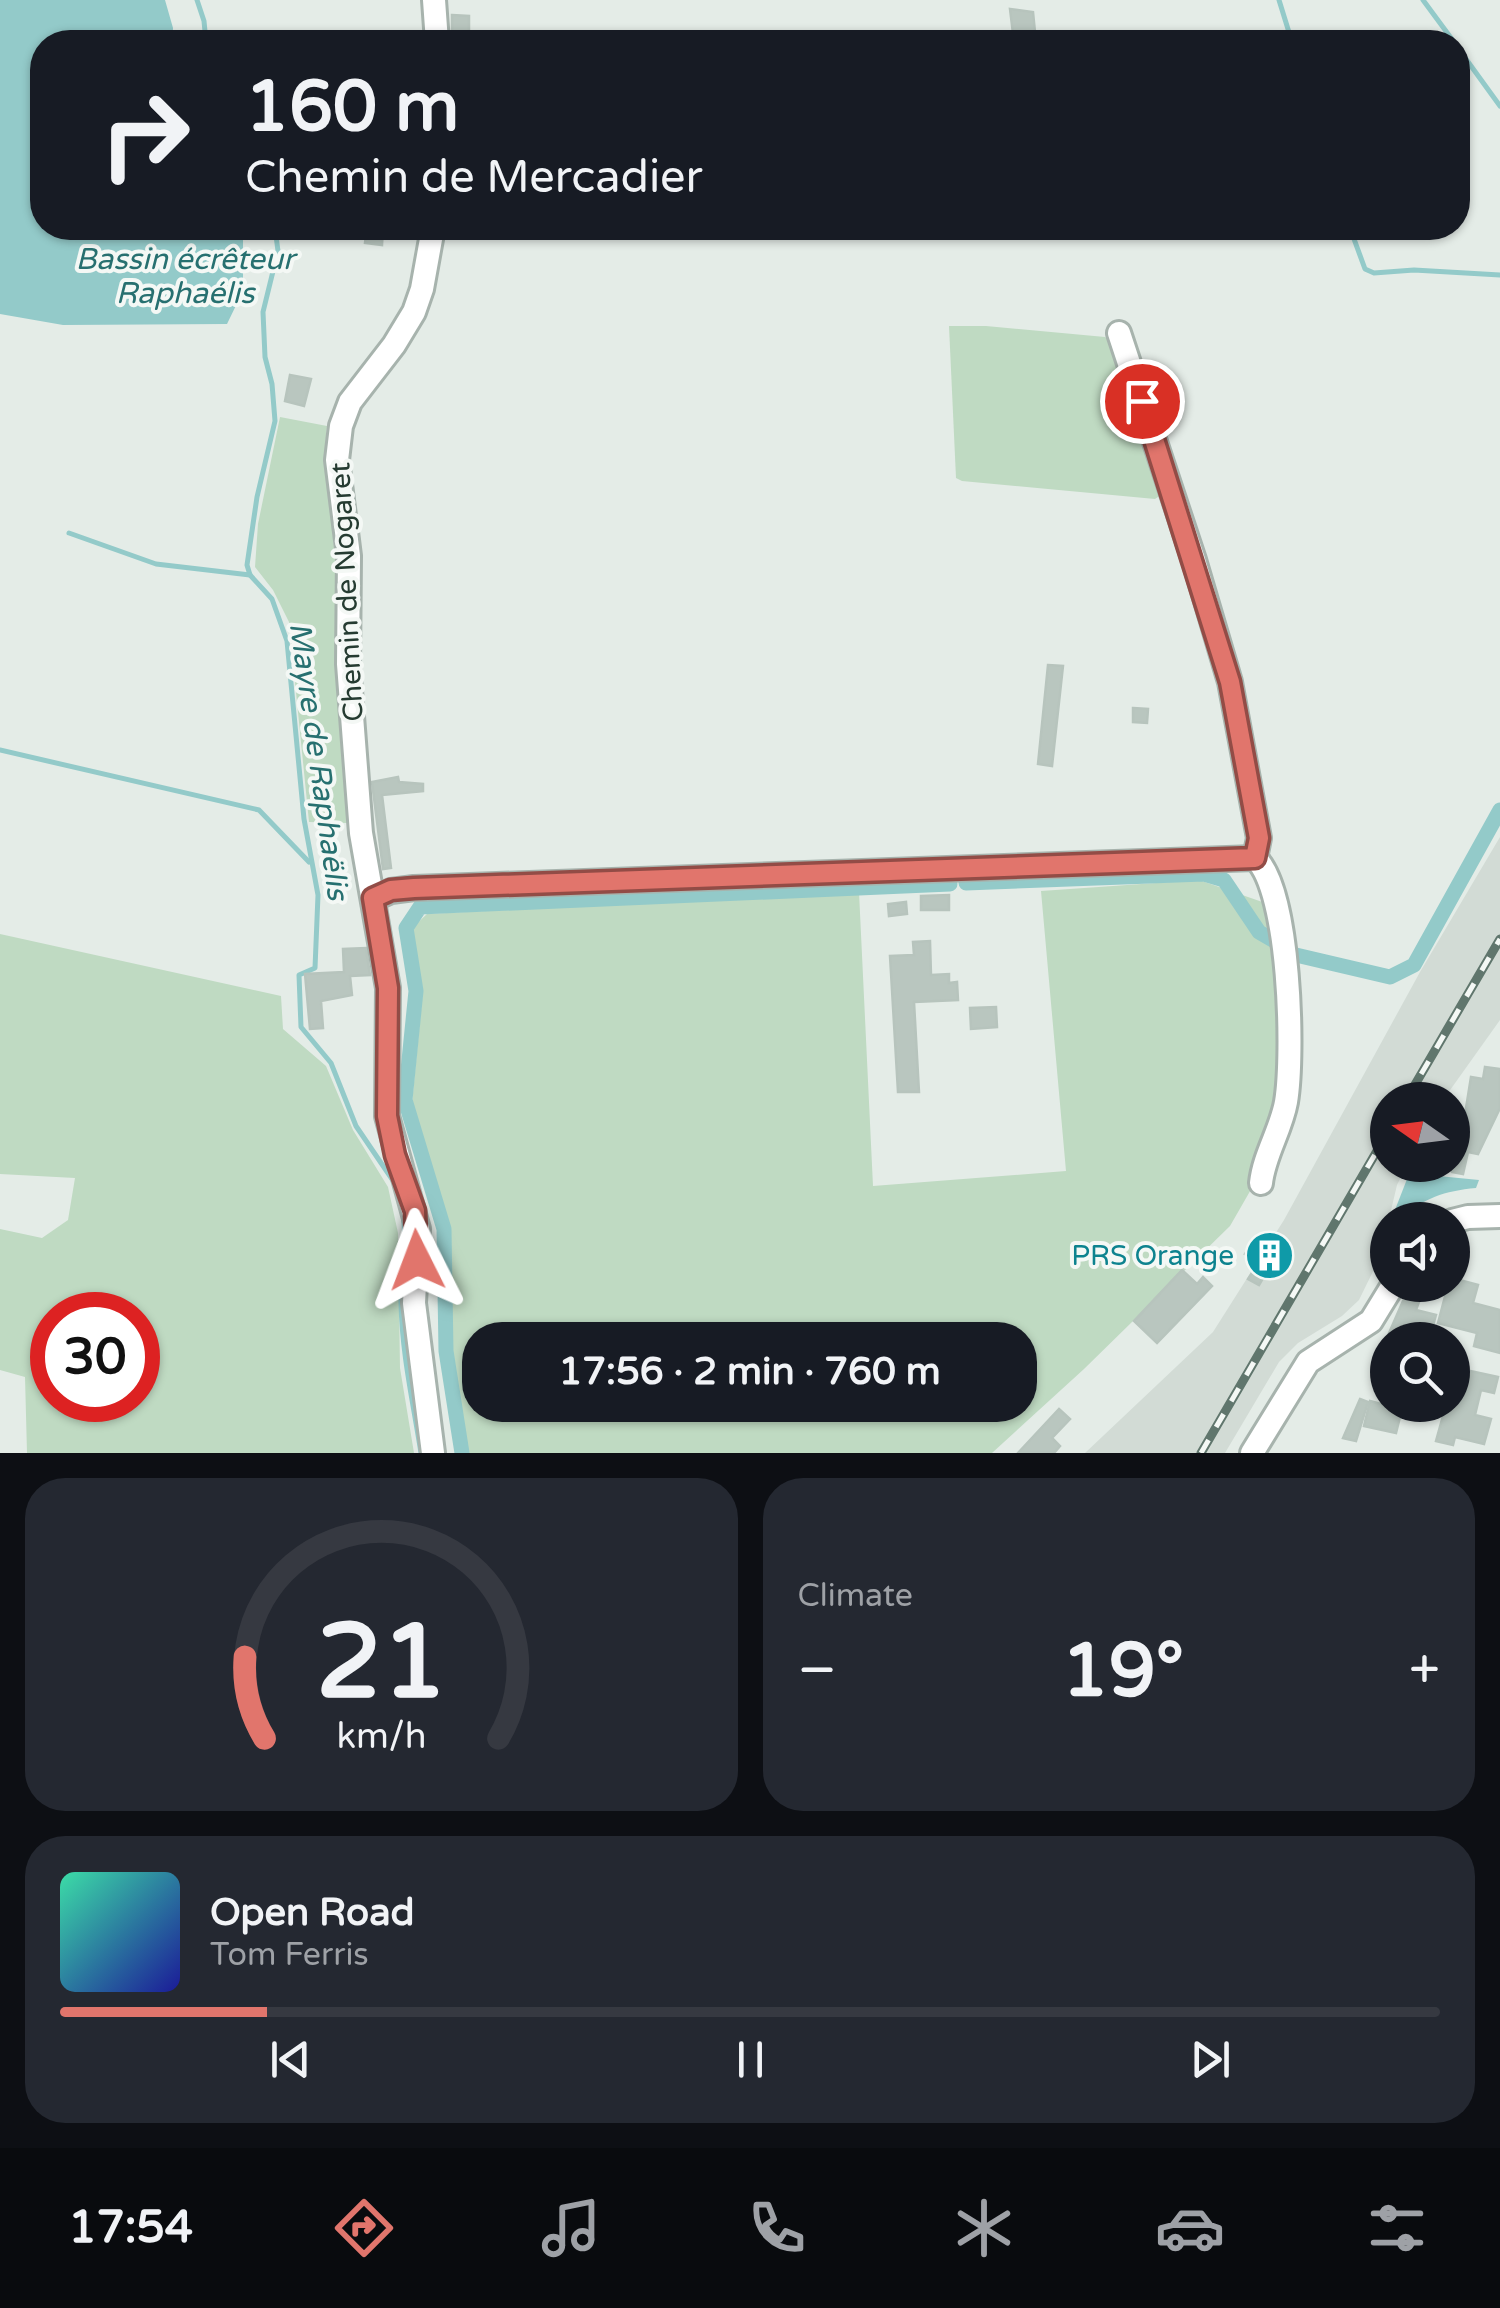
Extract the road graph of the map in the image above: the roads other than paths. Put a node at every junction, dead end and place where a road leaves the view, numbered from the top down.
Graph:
1 (434, 0) edge
2 (436, 30) edge
3 (431, 240) edge
4 (1119, 333) dead end
5 (1255, 858) junction
6 (373, 898) junction
7 (1261, 1184) dead end
8 (1497, 1217) edge
9 (1470, 1219) edge
10 (1383, 1302) edge
11 (434, 1453) edge
12 (1252, 1453) edge

1 - 2 street
3 - 6 street, Chemin de Nogaret
4 - 5 street
5 - 6 street
5 - 7 street
6 - 11 street, Chemin de Nogaret
8 - 9 street
10 - 12 street

